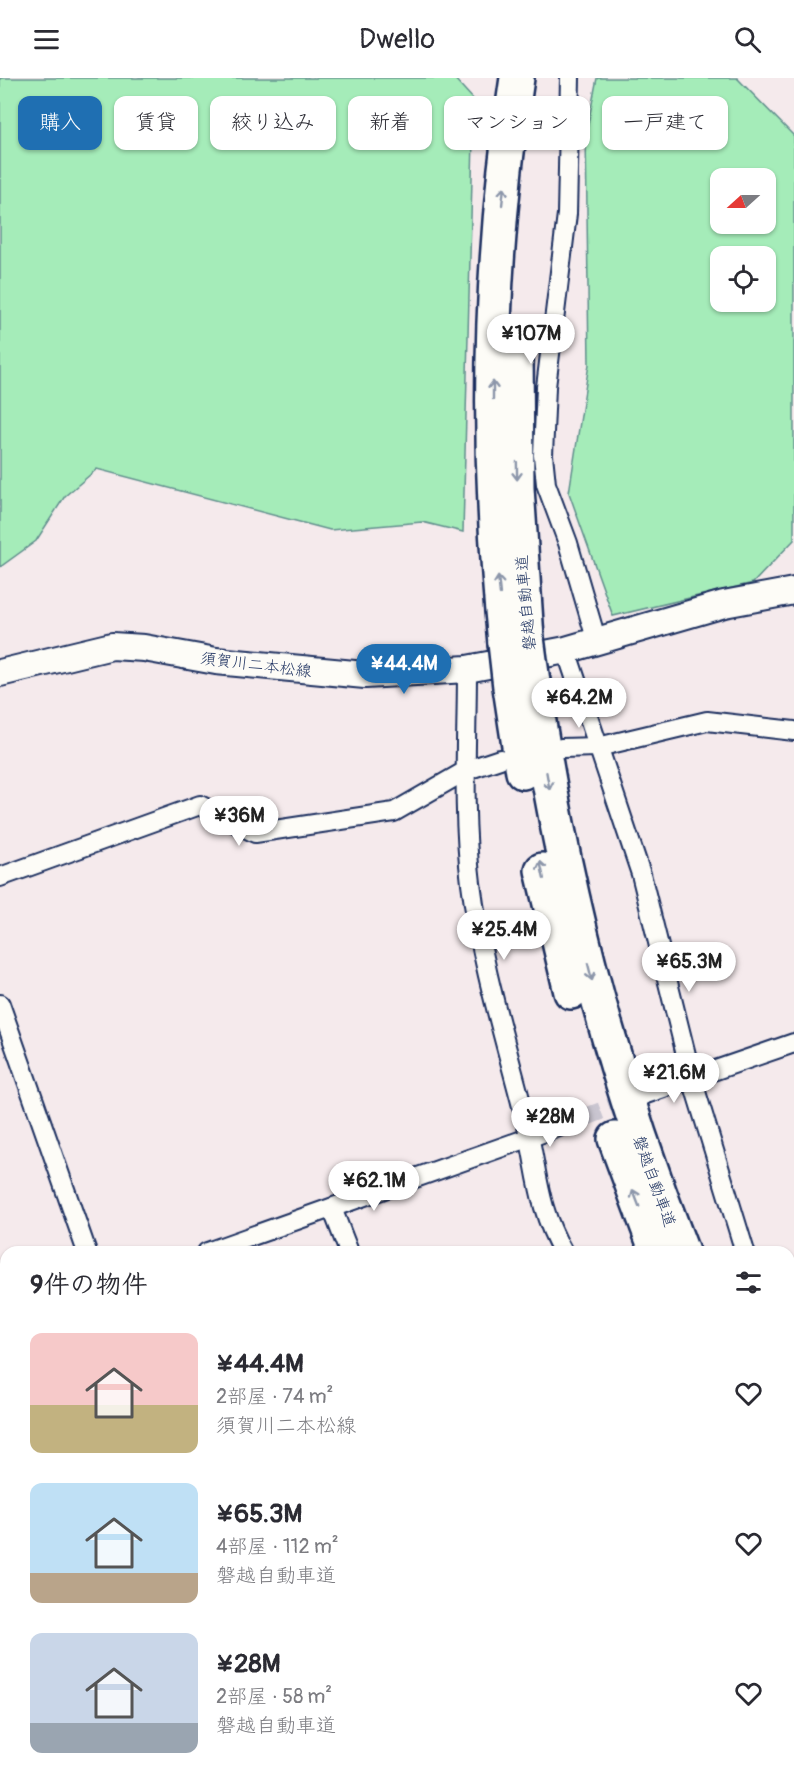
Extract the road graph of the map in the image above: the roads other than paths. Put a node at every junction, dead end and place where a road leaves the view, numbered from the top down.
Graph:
1 (517, 78) edge
2 (539, 78) edge
3 (570, 78) edge
4 (794, 591) edge
5 (516, 640) junction
6 (597, 642) junction
7 (566, 650) junction
8 (466, 669) junction
9 (0, 673) edge
10 (521, 684) junction
11 (794, 731) edge
12 (598, 747) junction
13 (561, 748) dead end
14 (500, 759) dead end
15 (467, 770) junction
16 (0, 877) edge
17 (0, 1004) edge
18 (794, 1043) edge
19 (692, 1079) junction
20 (646, 1094) tunnel mouth
21 (559, 1126) tunnel mouth
22 (529, 1136) junction
23 (332, 1208) junction
24 (85, 1246) edge
25 (224, 1246) edge
26 (347, 1246) edge
27 (560, 1246) edge
28 (655, 1246) edge
29 (680, 1246) edge
30 (743, 1246) edge

5 -> 1 highway, 磐越自動車道
2 -> 5 highway, 磐越自動車道
3 - 6 street
4 - 6 main road, 須賀川二本松線
5 - 10 highway, 磐越自動車道, bridge
6 - 7 main road, 須賀川二本松線
7 - 8 main road, 須賀川二本松線
7 - 12 street
8 - 9 main road, 須賀川二本松線
8 - 15 street
28 -> 10 highway, 磐越自動車道
10 -> 29 highway, 磐越自動車道
11 - 12 street
12 - 13 street
12 - 19 street
14 - 15 street
15 - 16 street
15 - 22 street
17 - 24 street
18 - 19 street
19 - 20 street
19 - 30 street
21 - 22 street
22 - 23 street
22 - 27 street
23 - 25 street
23 - 26 street

